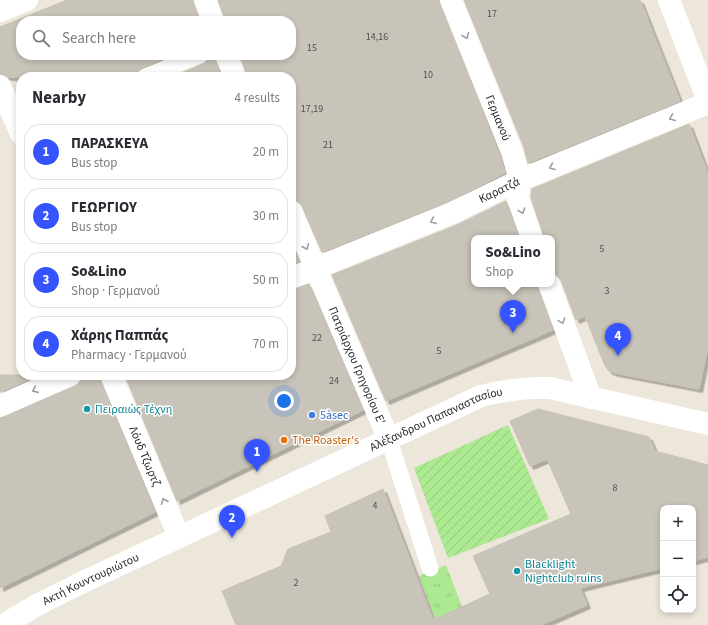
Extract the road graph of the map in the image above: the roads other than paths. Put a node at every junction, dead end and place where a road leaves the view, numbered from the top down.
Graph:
1 (27, 0) edge
2 (205, 0) edge
3 (451, 0) edge
4 (669, 0) edge
5 (0, 11) edge
6 (211, 16) edge
7 (187, 60) edge
8 (228, 60) edge
9 (157, 72) edge
10 (233, 72) edge
11 (0, 86) edge
12 (708, 102) edge
13 (16, 122) edge
14 (520, 180) junction
15 (296, 223) edge
16 (531, 235) edge
17 (315, 268) junction
18 (296, 276) edge
19 (550, 287) edge
20 (59, 380) edge
21 (113, 380) edge
22 (591, 398) junction
23 (0, 406) edge
24 (708, 424) edge
25 (390, 440) junction
26 (179, 537) junction
27 (430, 568) dead end
28 (3, 625) edge

1 - 5 street
2 - 6 street
3 -> 14 street, Γερμανού
4 - 12 street
7 - 9 lane
8 - 10 street
11 - 13 street
12 -> 14 street, Καρατζά
14 -> 16 street, Γερμανού
14 -> 17 street, Καρατζά
15 -> 17 street, Πατριάρχου Γρηγορίου Ε'
17 - 18 street, Καρατζά
17 - 25 street, Πατριάρχου Γρηγορίου Ε'
19 -> 22 street
20 -> 23 street
26 -> 21 street, Λόυδ Τζωρτζ
22 - 24 street, Αλέξανδρου Παπαναστασίου
22 - 25 street, Αλέξανδρου Παπαναστασίου
25 - 26 street, Αλέξανδρου Παπαναστασίου
25 - 27 lane, Πατριάρχου Γρηγορίου Ε'
26 - 28 street, Ακτή Κουντουριώτου

